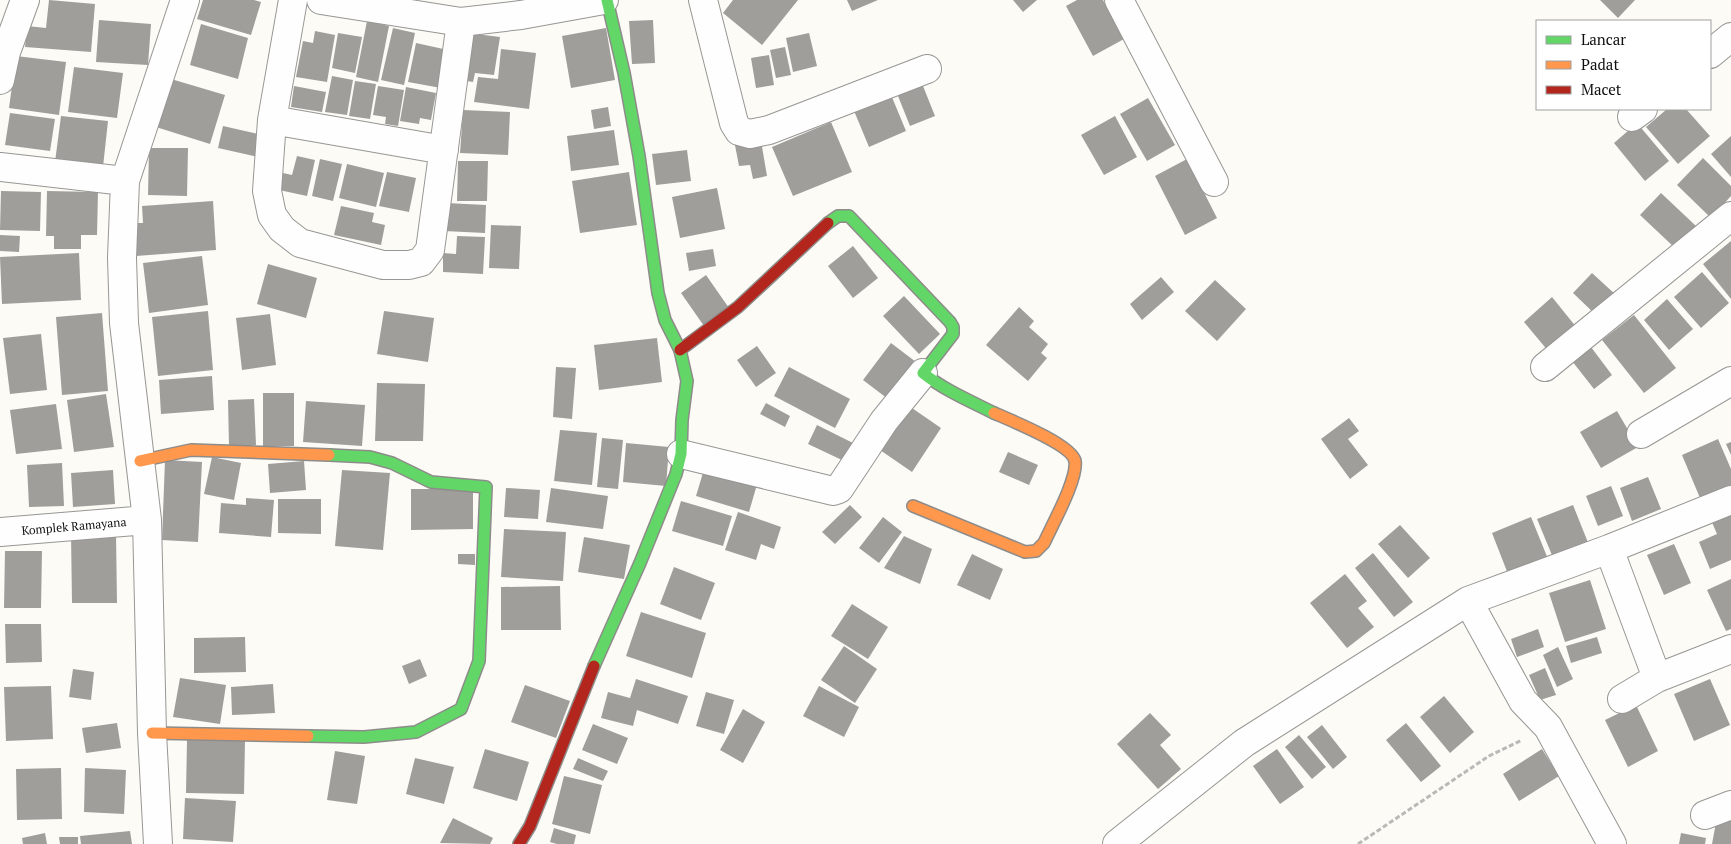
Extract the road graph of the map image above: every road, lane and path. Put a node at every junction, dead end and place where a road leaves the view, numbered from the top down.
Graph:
1 (25, 0) edge
2 (184, 0) edge
3 (293, 0) edge
4 (320, 0) edge
5 (606, 0) edge
6 (703, 0) edge
7 (1119, 0) edge
8 (461, 22) junction
9 (1731, 37) edge
10 (1711, 53) edge
11 (927, 69) dead end
12 (0, 80) edge
13 (272, 120) junction
14 (444, 150) junction
15 (0, 167) edge
16 (125, 181) junction
17 (1214, 182) dead end
18 (1731, 216) edge
19 (680, 350) junction
20 (1545, 367) dead end
21 (923, 373) junction
22 (1731, 381) edge
23 (1641, 434) dead end
24 (681, 454) junction
25 (140, 461) junction
26 (1731, 500) edge
27 (913, 506) dead end
28 (147, 520) junction
29 (0, 532) edge
30 (1609, 549) junction
31 (1468, 601) junction
32 (1731, 649) edge
33 (1657, 678) junction
34 (1622, 699) dead end
35 (1548, 727) junction
36 (152, 733) junction
37 (1731, 805) edge
38 (1705, 815) dead end
39 (158, 844) edge
40 (519, 844) edge
41 (1118, 844) edge
42 (1358, 844) edge
43 (1612, 844) edge

1 - 12 street
2 - 16 street
3 - 13 street
4 - 8 street
5 - 8 street
5 - 19 street
6 - 11 street
7 - 17 street
8 - 14 street
9 - 10 street
13 - 14 street
13 - 14 street
15 - 16 street
16 - 25 street
18 - 20 street
19 - 21 street
19 - 24 street
21 - 24 street
21 - 27 street
22 - 23 street
24 - 40 street
25 - 28 street
25 - 36 street
26 - 30 street
28 - 29 street, Komplek Ramayana
28 - 36 street
30 - 31 street
30 - 33 street
31 - 35 street
31 - 41 street
32 - 33 street
33 - 34 street
35 - 42 path
35 - 43 street
36 - 39 street
37 - 38 street

